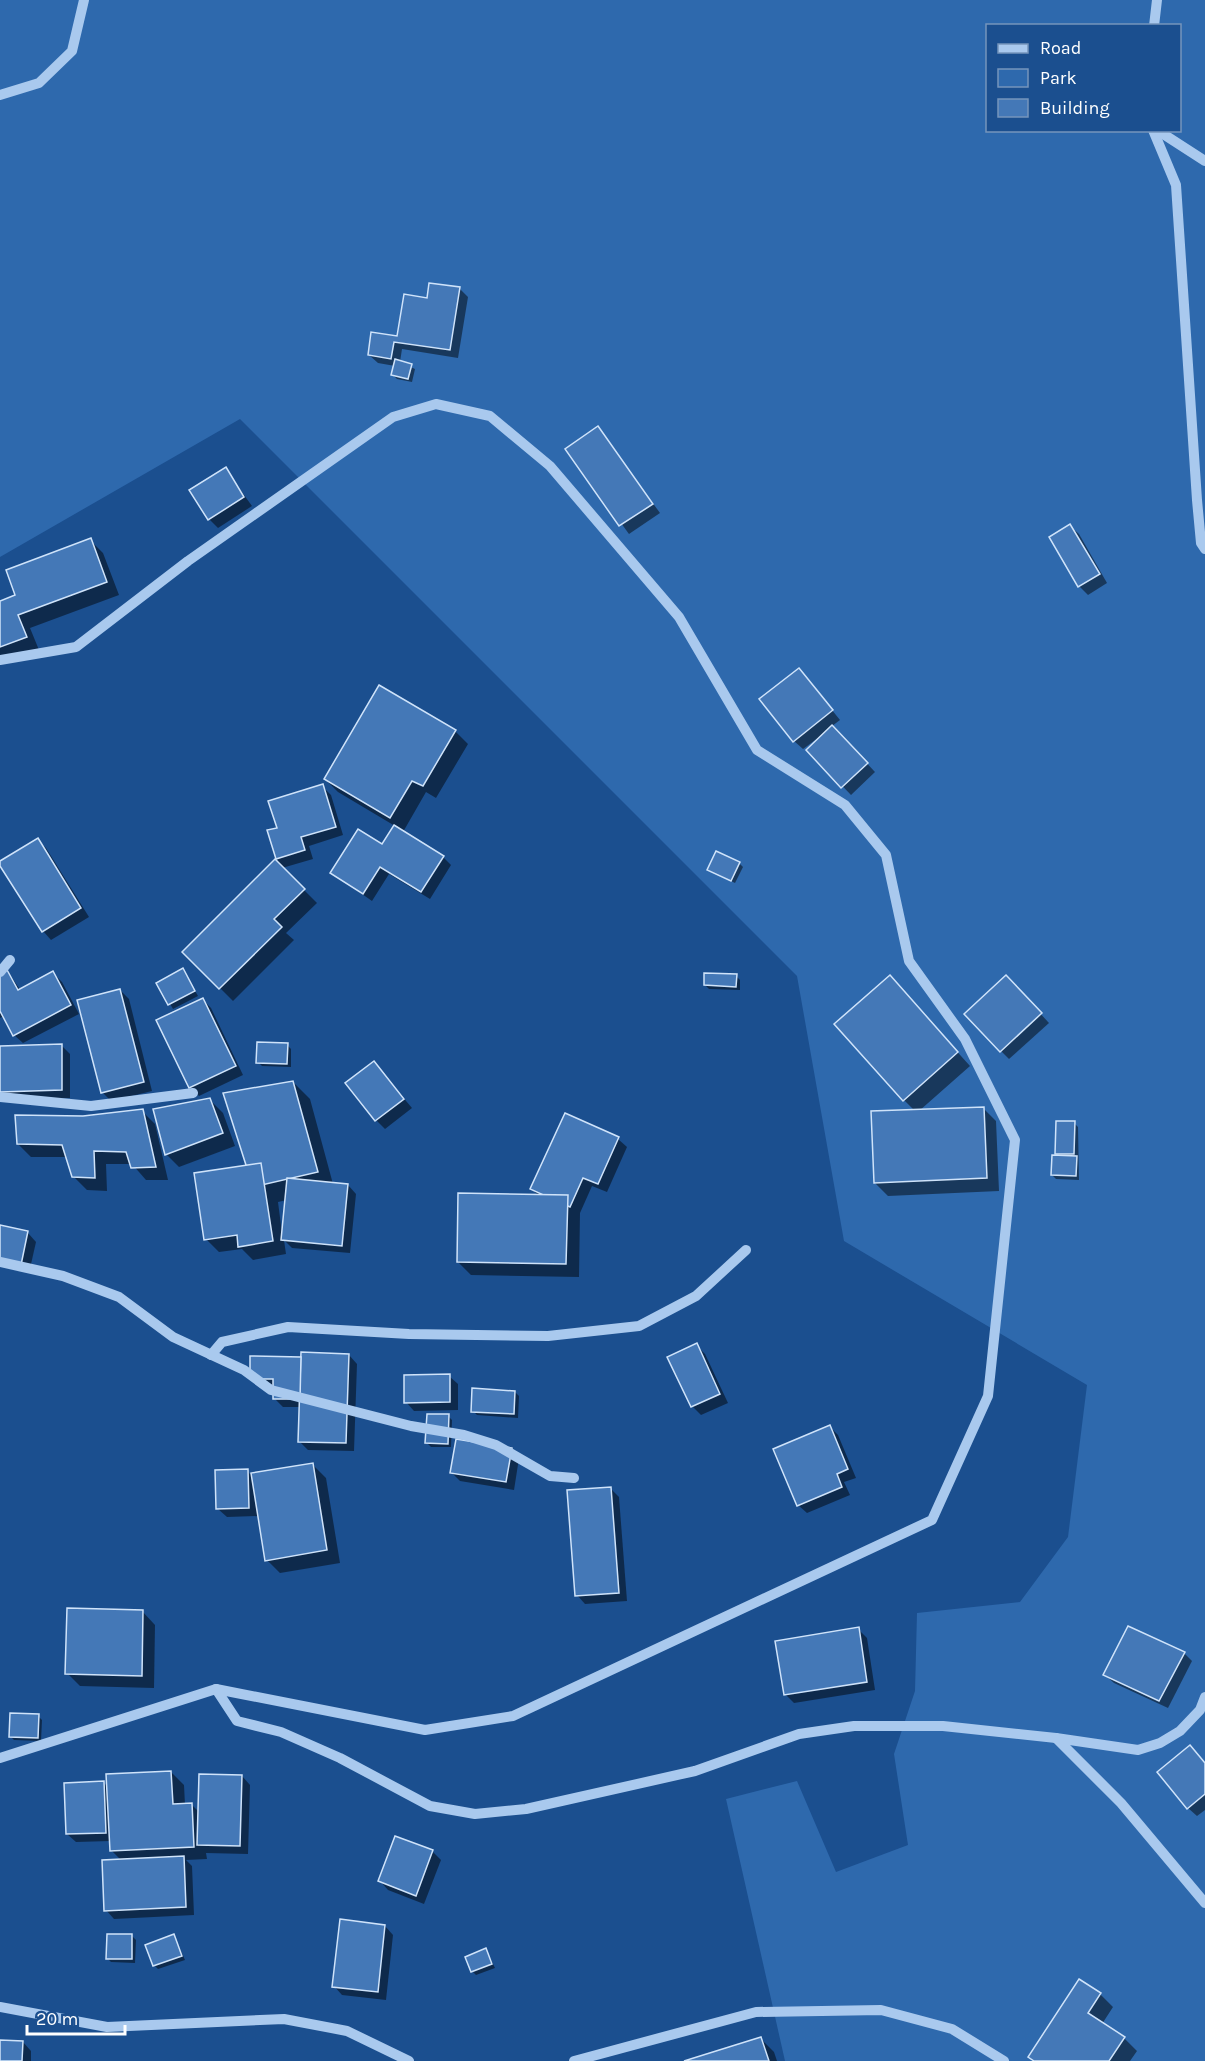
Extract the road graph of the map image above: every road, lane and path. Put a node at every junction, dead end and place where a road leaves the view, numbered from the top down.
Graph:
1 (84, 0) edge
2 (1157, 0) edge
3 (1154, 24) edge
4 (0, 95) edge
5 (1153, 132) edge
6 (1160, 132) edge
7 (1205, 161) edge
8 (1205, 549) edge
9 (0, 660) edge
10 (10, 960) dead end
11 (0, 972) edge
12 (193, 1093) dead end
13 (0, 1097) edge
14 (746, 1250) dead end
15 (0, 1262) edge
16 (211, 1355) junction
17 (574, 1478) dead end
18 (216, 1689) junction
19 (1205, 1696) edge
20 (1056, 1738) junction
21 (0, 1758) edge
22 (1205, 1903) edge
23 (0, 2007) edge
24 (409, 2061) edge
25 (574, 2061) edge
26 (1004, 2061) edge

1 - 4 street
2 - 3 street
5 - 8 street
6 - 7 street
9 - 18 street
10 - 11 street
12 - 13 street
14 - 16 street
15 - 16 street
16 - 17 street
18 - 20 street
18 - 21 street
19 - 20 street
20 - 22 street
23 - 24 street
25 - 26 street

